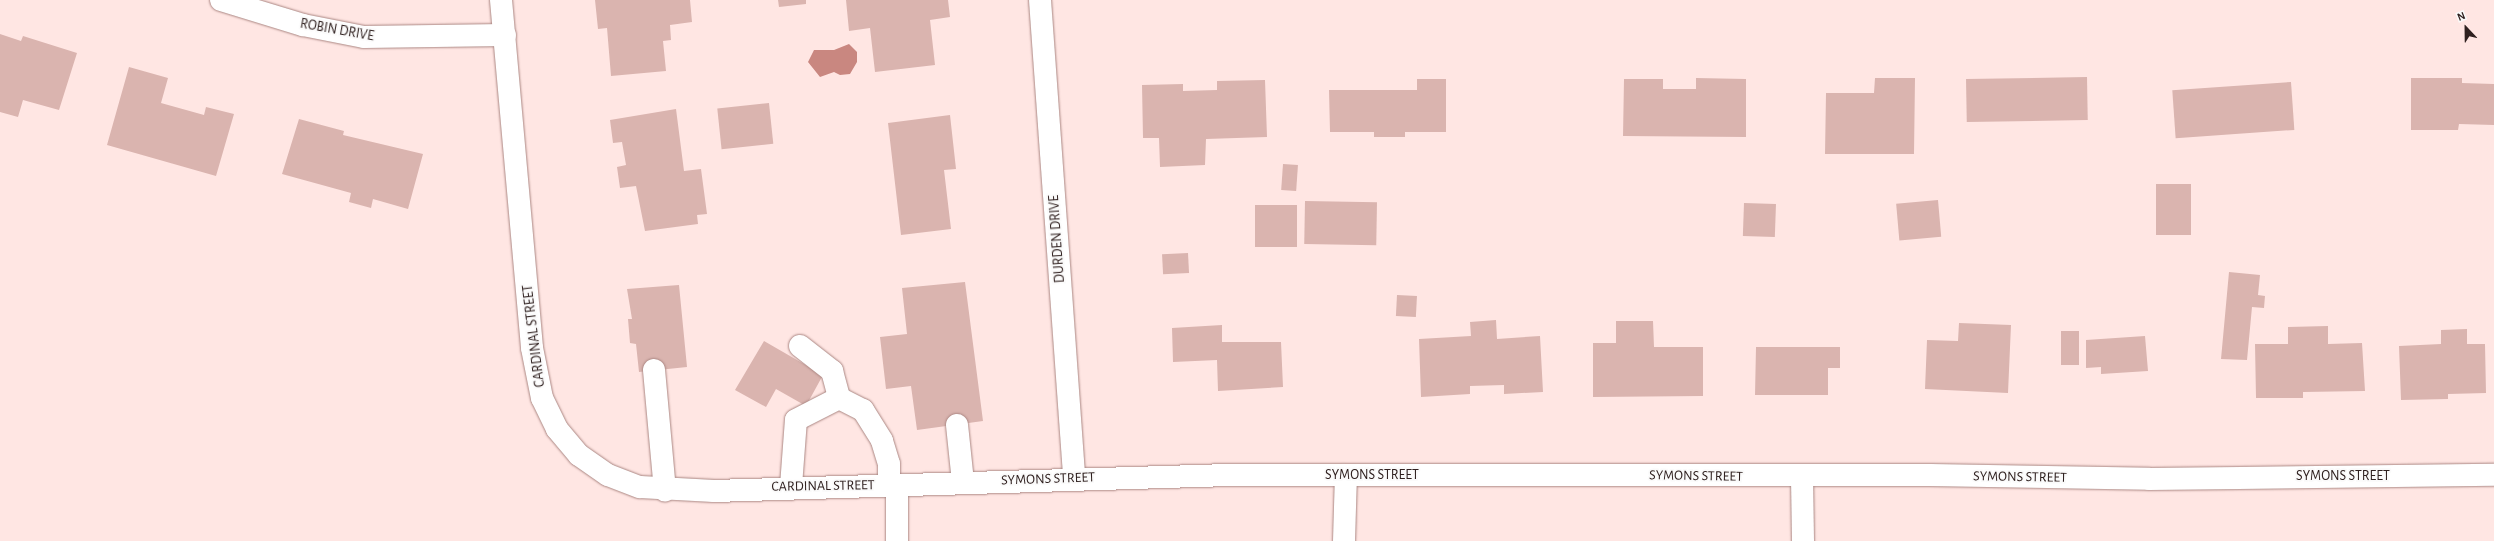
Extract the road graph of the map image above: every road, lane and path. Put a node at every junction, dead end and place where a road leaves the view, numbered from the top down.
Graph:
1 (221, 0) edge
2 (501, 0) edge
3 (1040, 0) edge
4 (504, 35) junction
5 (800, 346) dead end
6 (654, 370) dead end
7 (839, 398) junction
8 (957, 425) dead end
9 (1346, 475) junction
10 (2494, 476) edge
11 (1074, 477) junction
12 (1802, 477) junction
13 (963, 482) junction
14 (893, 485) junction
15 (791, 486) junction
16 (665, 490) junction
17 (898, 541) edge
18 (1344, 541) edge
19 (1803, 541) edge

1 - 4 street, ROBIN DRIVE
2 - 4 street, CARDINAL STREET
3 - 11 street, DURDEN DRIVE
4 - 16 street, CARDINAL STREET
5 - 7 street
6 - 16 street
7 - 14 street
7 - 15 street
8 - 13 street
9 - 11 street, SYMONS STREET
9 - 12 street, SYMONS STREET
9 - 18 street
10 - 12 street, SYMONS STREET
11 - 13 street, SYMONS STREET
12 - 19 street
13 - 14 street, SYMONS STREET
14 - 15 street, CARDINAL STREET
14 - 17 street
15 - 16 street, CARDINAL STREET

